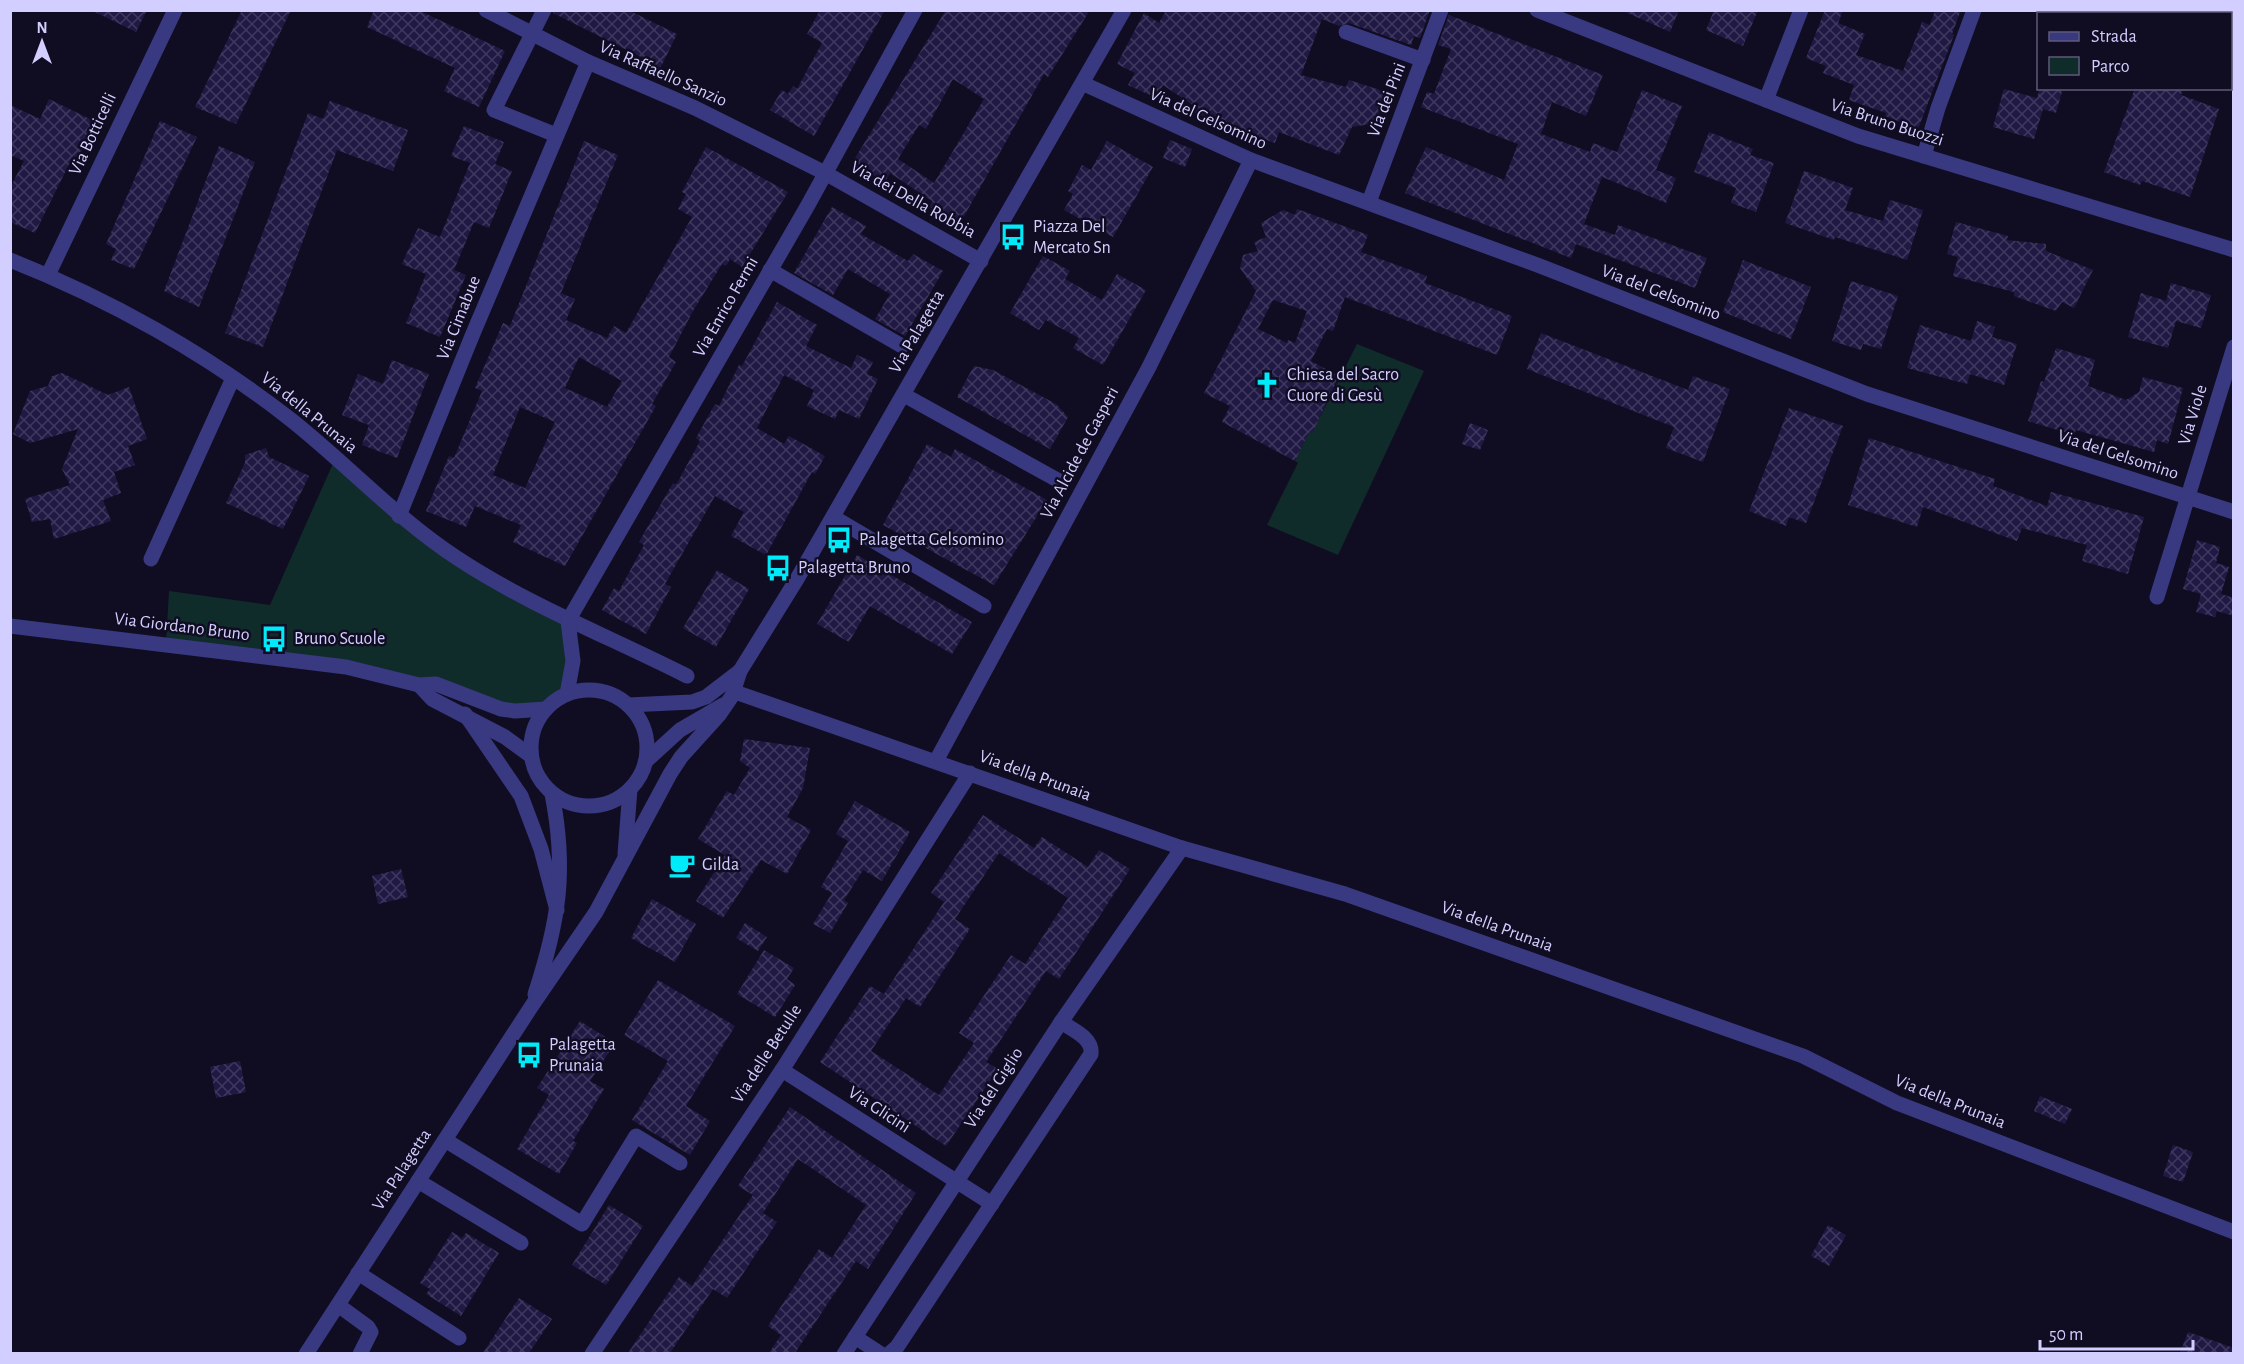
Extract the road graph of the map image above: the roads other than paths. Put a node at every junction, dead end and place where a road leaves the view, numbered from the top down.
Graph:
1 (175, 10) edge
2 (486, 10) edge
3 (544, 10) edge
4 (915, 10) edge
5 (1124, 10) edge
6 (1441, 10) edge
7 (1537, 10) edge
8 (1801, 10) edge
9 (1974, 10) edge
10 (532, 32) junction
11 (1346, 32) dead end
12 (1423, 60) junction
13 (588, 62) junction
14 (1084, 84) junction
15 (1766, 100) junction
16 (556, 135) junction
17 (1924, 156) junction
18 (1251, 160) junction
19 (825, 173) junction
20 (1369, 202) junction
21 (2234, 250) edge
22 (10, 260) edge
23 (981, 261) junction
24 (770, 270) junction
25 (48, 275) junction
26 (902, 346) dead end
27 (2234, 347) edge
28 (234, 378) junction
29 (903, 395) junction
30 (1061, 482) dead end
31 (2188, 498) junction
32 (2234, 512) edge
33 (399, 516) junction
34 (833, 518) junction
35 (151, 559) dead end
36 (2157, 597) dead end
37 (984, 606) dead end
38 (567, 621) junction
39 (10, 626) edge
40 (740, 671) junction
41 (687, 676) dead end
42 (419, 685) junction
43 (567, 694) junction
44 (731, 697) junction
45 (628, 705) junction
46 (546, 709) junction
47 (465, 714) junction
48 (531, 756) junction
49 (646, 761) junction
50 (936, 761) junction
51 (970, 773) junction
52 (630, 789) junction
53 (552, 794) junction
54 (1182, 848) junction
55 (624, 863) junction
56 (557, 910) junction
57 (531, 1007) junction
58 (1061, 1022) junction
59 (782, 1070) junction
60 (445, 1140) junction
61 (680, 1163) dead end
62 (418, 1181) junction
63 (956, 1182) junction
64 (992, 1204) junction
65 (2234, 1232) edge
66 (521, 1243) dead end
67 (358, 1273) junction
68 (338, 1305) junction
69 (855, 1337) junction
70 (459, 1338) dead end
71 (306, 1353) edge
72 (360, 1353) edge
73 (592, 1353) edge
74 (844, 1353) edge
75 (881, 1353) edge
76 (890, 1353) edge

1 - 25 street, Via Botticelli
2 - 10 street, Via Raffaello Sanzio
3 - 10 street
4 - 19 street, Via Enrico Fermi
5 - 14 street, Via Palagetta
6 - 12 street, Via dei Pini
7 - 15 street, Via Bruno Buozzi
8 - 15 street
9 - 17 street
10 - 13 street, Via Raffaello Sanzio
10 - 16 street
11 - 12 street
12 - 20 street, Via dei Pini
13 - 16 street, Via Cimabue
13 - 19 street, Via Raffaello Sanzio
14 - 18 street, Via del Gelsomino
14 - 23 street, Via Palagetta
15 - 17 street, Via Bruno Buozzi
16 - 33 street, Via Cimabue
17 - 21 street, Via Bruno Buozzi
18 - 20 street, Via del Gelsomino
18 - 50 street, Via Alcide de Gasperi
19 - 23 street, Via dei Della Robbia
19 - 24 street, Via Enrico Fermi
20 - 31 street, Via del Gelsomino
22 - 25 street, Via della Prunaia
23 - 29 street, Via Palagetta
24 - 26 street
24 - 38 street, Via Enrico Fermi
25 - 28 street, Via della Prunaia
27 - 31 street, Via Viole
28 - 33 street, Via della Prunaia
28 - 35 street
29 - 30 street
29 - 34 street, Via Palagetta
31 - 32 street, Via del Gelsomino
31 - 36 street, Via Viole
33 - 38 street, Via della Prunaia
34 - 37 street
34 - 40 street, Via Palagetta
38 - 41 street, Via della Prunaia
38 - 43 street
39 - 42 street, Via Giordano Bruno
40 - 44 street, Via Palagetta
40 - 45 street, Via Palagetta
42 - 46 street, Via Giordano Bruno
42 - 47 street, Via Giordano Bruno
43 - 45 street, Via Palagetta
43 - 46 street, Via Palagetta
44 - 49 street, Via Palagetta
44 - 50 street, Via della Prunaia
44 - 55 street, Via Palagetta
45 - 49 street
46 - 48 street, Via Palagetta
47 - 48 street, Via Giordano Bruno
47 - 56 street
48 - 53 street, Via Palagetta
49 - 52 street, Via Palagetta
50 - 51 street, Via della Prunaia
51 - 54 street, Via della Prunaia
51 - 59 street, Via delle Betulle
52 - 53 street, Via Palagetta
52 - 55 street, Via Palagetta
53 - 56 street, Via Palagetta
54 - 58 street, Via del Giglio
54 - 65 street, Via della Prunaia
55 - 57 street, Via Palagetta
56 - 57 street, Via Palagetta
57 - 60 street, Via Palagetta
58 - 63 street, Via del Giglio
58 - 64 street
59 - 63 street, Via Glicini
59 - 73 street, Via delle Betulle
60 - 61 street
60 - 62 street, Via Palagetta
62 - 66 street
62 - 67 street, Via Palagetta
63 - 64 street, Via Glicini
63 - 69 street, Via del Giglio
64 - 76 street
67 - 68 street, Via Palagetta
67 - 70 street
68 - 71 street, Via Palagetta
68 - 72 street
69 - 74 street, Via del Giglio
69 - 75 street

